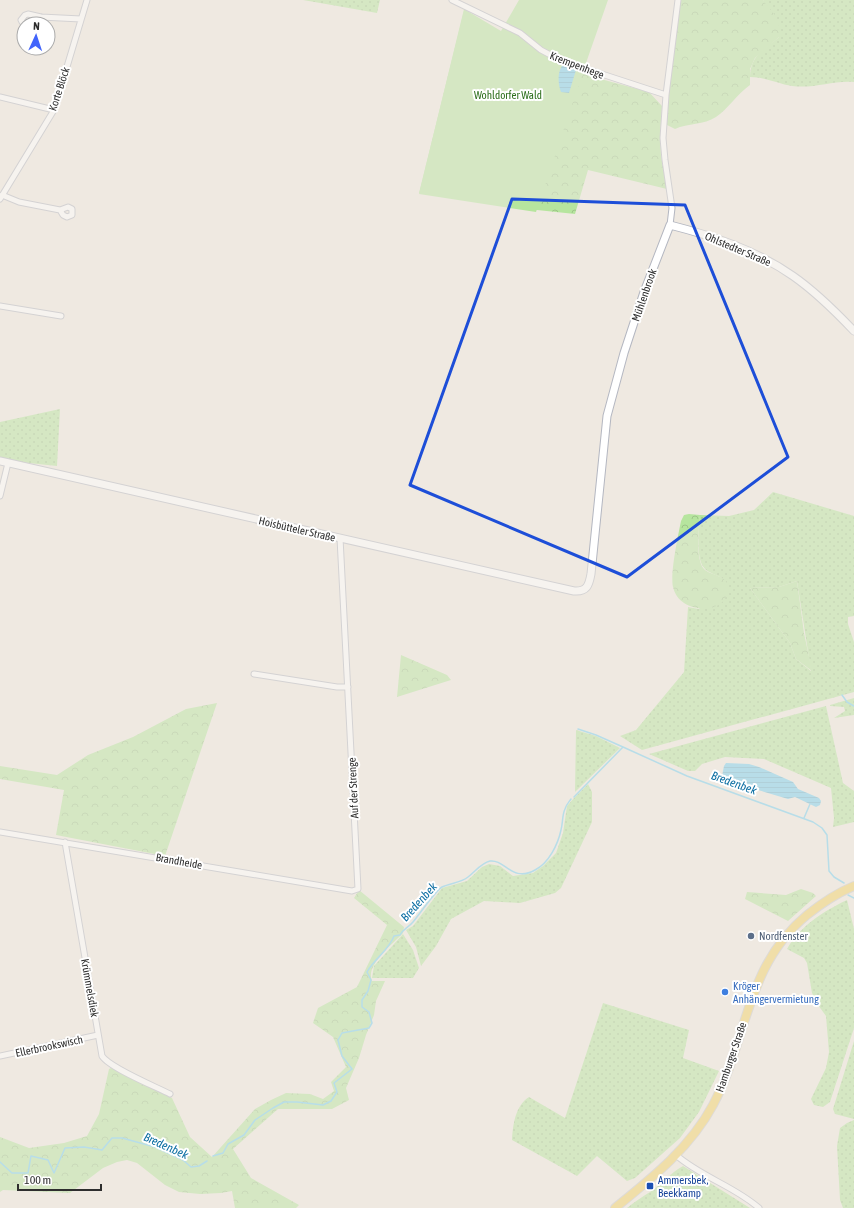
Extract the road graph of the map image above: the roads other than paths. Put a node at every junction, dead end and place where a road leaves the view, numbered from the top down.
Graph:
1 (87, 0) edge
2 (452, 0) edge
3 (678, 0) edge
4 (24, 16) edge
5 (39, 16) edge
6 (56, 18) edge
7 (81, 19) junction
8 (666, 95) junction
9 (0, 96) edge
10 (54, 110) junction
11 (1, 197) edge
12 (60, 210) dead end
13 (670, 225) junction
14 (0, 306) edge
15 (61, 316) dead end
16 (854, 331) edge
17 (0, 461) edge
18 (8, 463) junction
19 (0, 496) edge
20 (340, 538) junction
21 (586, 589) joint
22 (254, 674) dead end
23 (348, 687) junction
24 (0, 832) edge
25 (65, 842) junction
26 (852, 887) edge
27 (358, 889) joint
28 (98, 1035) junction
29 (0, 1056) edge
30 (170, 1094) dead end
31 (676, 1155) junction
32 (615, 1208) edge
33 (759, 1208) edge

1 - 7 street, Korte Blöck
2 - 8 street, Krempenhege
3 - 8 street, Mühlenbrook
4 - 5 street
6 - 7 street
7 - 10 street, Korte Blöck
8 - 13 street, Mühlenbrook
9 - 10 street
10 - 11 street, Korte Blöck
11 - 12 street, Korte Blöck
13 - 16 street, Ohlstedter Straße
13 - 21 street, Mühlenbrook
14 - 15 street
17 - 18 street, Hoisbütteler Straße
18 - 19 street
18 - 20 street, Hoisbütteler Straße
20 - 21 street, Hoisbütteler Straße
20 - 23 street, Auf der Strenge
22 - 23 street
23 - 27 street, Auf der Strenge
24 - 25 street, Brandheide
25 - 27 street, Brandheide
25 - 28 street, Krümmelsdiek
26 - 31 main road, Hamburger Straße
28 - 29 street, Ellerbrookswisch
28 - 30 street, Krümmelsdiek
31 - 32 main road, Hamburger Straße
31 - 33 street

